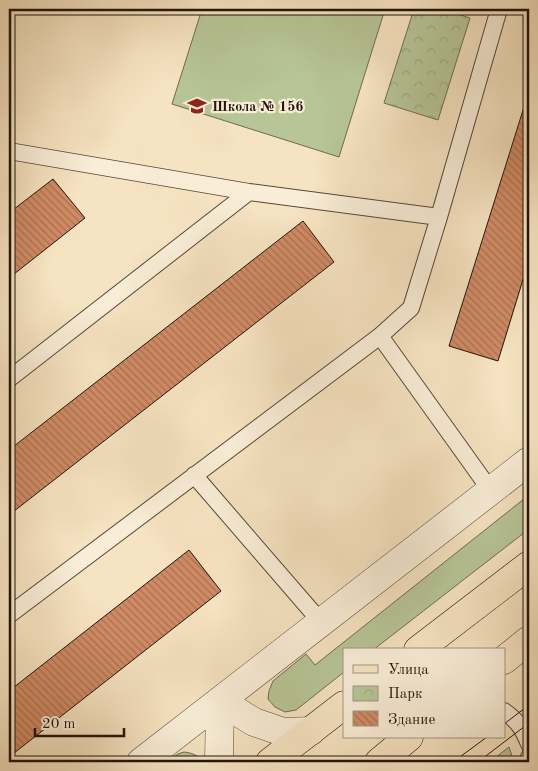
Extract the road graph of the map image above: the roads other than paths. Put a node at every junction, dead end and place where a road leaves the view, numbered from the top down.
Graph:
1 (499, 9) edge
2 (9, 151) edge
3 (249, 192) junction
4 (439, 217) junction
5 (380, 336) junction
6 (9, 379) edge
7 (529, 461) edge
8 (194, 475) junction
9 (491, 491) junction
10 (529, 566) edge
11 (9, 614) edge
12 (321, 622) junction
13 (529, 640) edge
14 (421, 648) edge
15 (506, 658) edge
16 (220, 701) junction
17 (343, 707) edge
18 (506, 713) edge
19 (311, 731) junction
20 (408, 738) edge
21 (529, 744) edge
22 (529, 756) edge
23 (141, 762) edge
24 (220, 762) edge
25 (270, 762) edge
26 (379, 762) edge
27 (529, 762) edge

1 - 4 lane
2 - 3 lane
3 - 4 lane
3 - 6 lane
4 - 5 lane
5 - 8 lane
5 - 9 lane
7 - 9 street
8 - 11 lane
8 - 12 lane
9 - 12 street
10 - 14 main road
12 - 16 street
13 - 15 main road
16 - 19 street
16 - 23 street
16 - 24 street
17 - 19 main road
18 - 21 lane
19 - 25 main road
20 - 26 main road
22 - 27 lane

